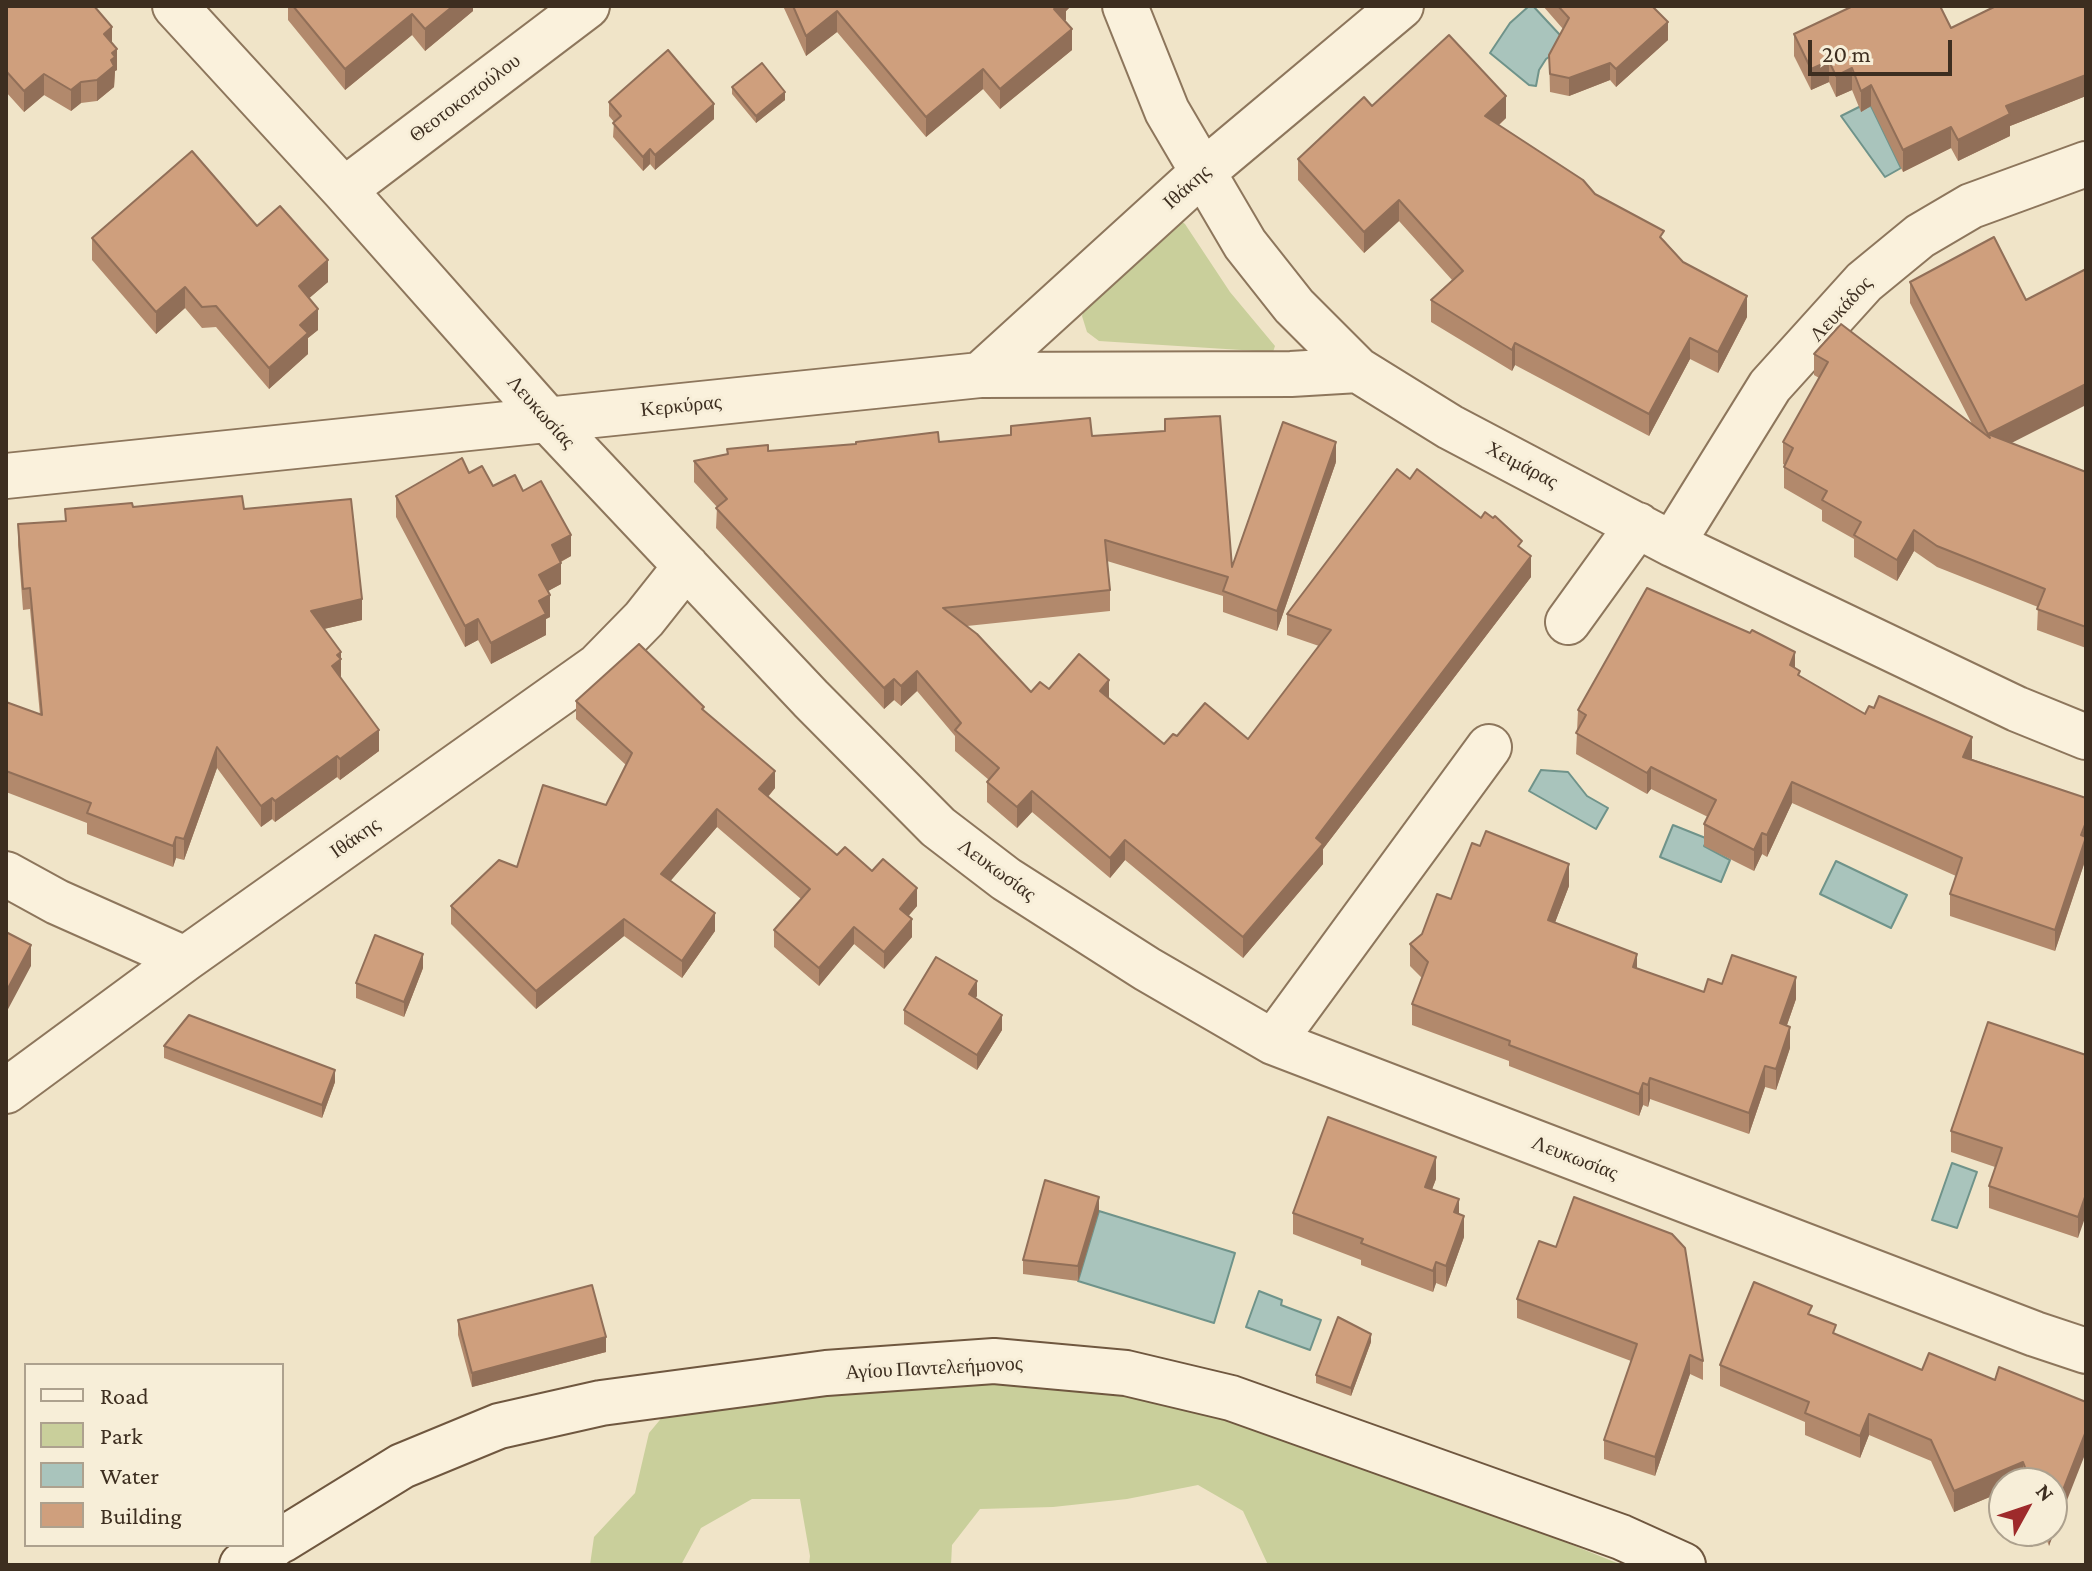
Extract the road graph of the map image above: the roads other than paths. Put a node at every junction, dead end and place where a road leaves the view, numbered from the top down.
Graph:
1 (175, 6) edge
2 (587, 6) edge
3 (1125, 6) edge
4 (1401, 6) edge
5 (2086, 164) edge
6 (1203, 172) junction
7 (344, 190) junction
8 (1358, 370) junction
9 (980, 375) junction
10 (548, 420) junction
11 (6, 476) edge
12 (1655, 534) junction
13 (686, 566) junction
14 (1568, 622) dead end
15 (2086, 737) edge
16 (1489, 747) dead end
17 (6, 874) edge
18 (185, 959) junction
19 (1273, 1042) junction
20 (6, 1091) edge
21 (2086, 1351) edge
22 (284, 1539) edge
23 (271, 1547) edge
24 (242, 1565) edge
25 (1683, 1565) edge

1 - 7 street, Λευκωσίας
2 - 7 street, Θεοτοκοπούλου
3 - 6 street, Χειμάρας
4 - 6 street, Ιθάκης
5 - 12 street, Λευκάδος
6 - 8 street, Χειμάρας
6 - 9 street, Ιθάκης
7 - 10 street, Λευκωσίας
8 - 9 street, Κερκύρας
8 - 12 street, Χειμάρας
9 - 10 street, Κερκύρας
10 - 11 street, Κερκύρας
10 - 13 street, Λευκωσίας
12 - 14 street, Λευκάδος
12 - 15 street, Χειμάρας
13 - 18 street, Ιθάκης
13 - 19 street, Λευκωσίας
16 - 19 street
17 - 18 street
18 - 20 street, Ιθάκης
19 - 21 street, Λευκωσίας
22 - 25 street, Αγίου Παντελεήμονος
23 - 24 street

